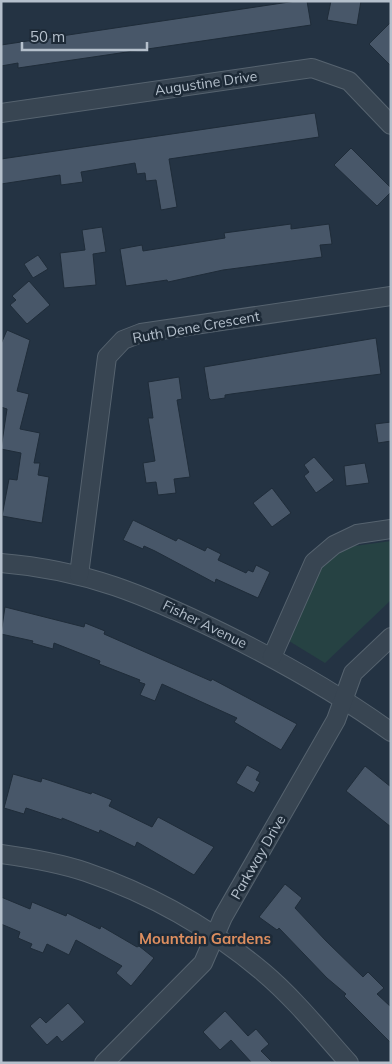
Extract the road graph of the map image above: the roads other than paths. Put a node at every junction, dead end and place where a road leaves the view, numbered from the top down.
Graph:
1 (1, 113) edge
2 (391, 125) edge
3 (391, 296) edge
4 (391, 529) edge
5 (1, 563) edge
6 (79, 575) junction
7 (391, 637) edge
8 (272, 657) junction
9 (344, 699) junction
10 (391, 732) edge
11 (1, 854) edge
12 (216, 936) junction
13 (104, 1063) edge
14 (349, 1063) edge

1 - 2 street, Augustine Drive
3 - 6 street, Ruth Dene Crescent
4 - 8 street
5 - 6 street, Fisher Avenue
6 - 8 street, Fisher Avenue
7 - 9 street, Parkway Drive
8 - 9 street, Fisher Avenue
9 - 10 street, Fisher Avenue
9 - 12 street, Parkway Drive
11 - 12 street
12 - 13 street, Parkway Drive
12 - 14 street

